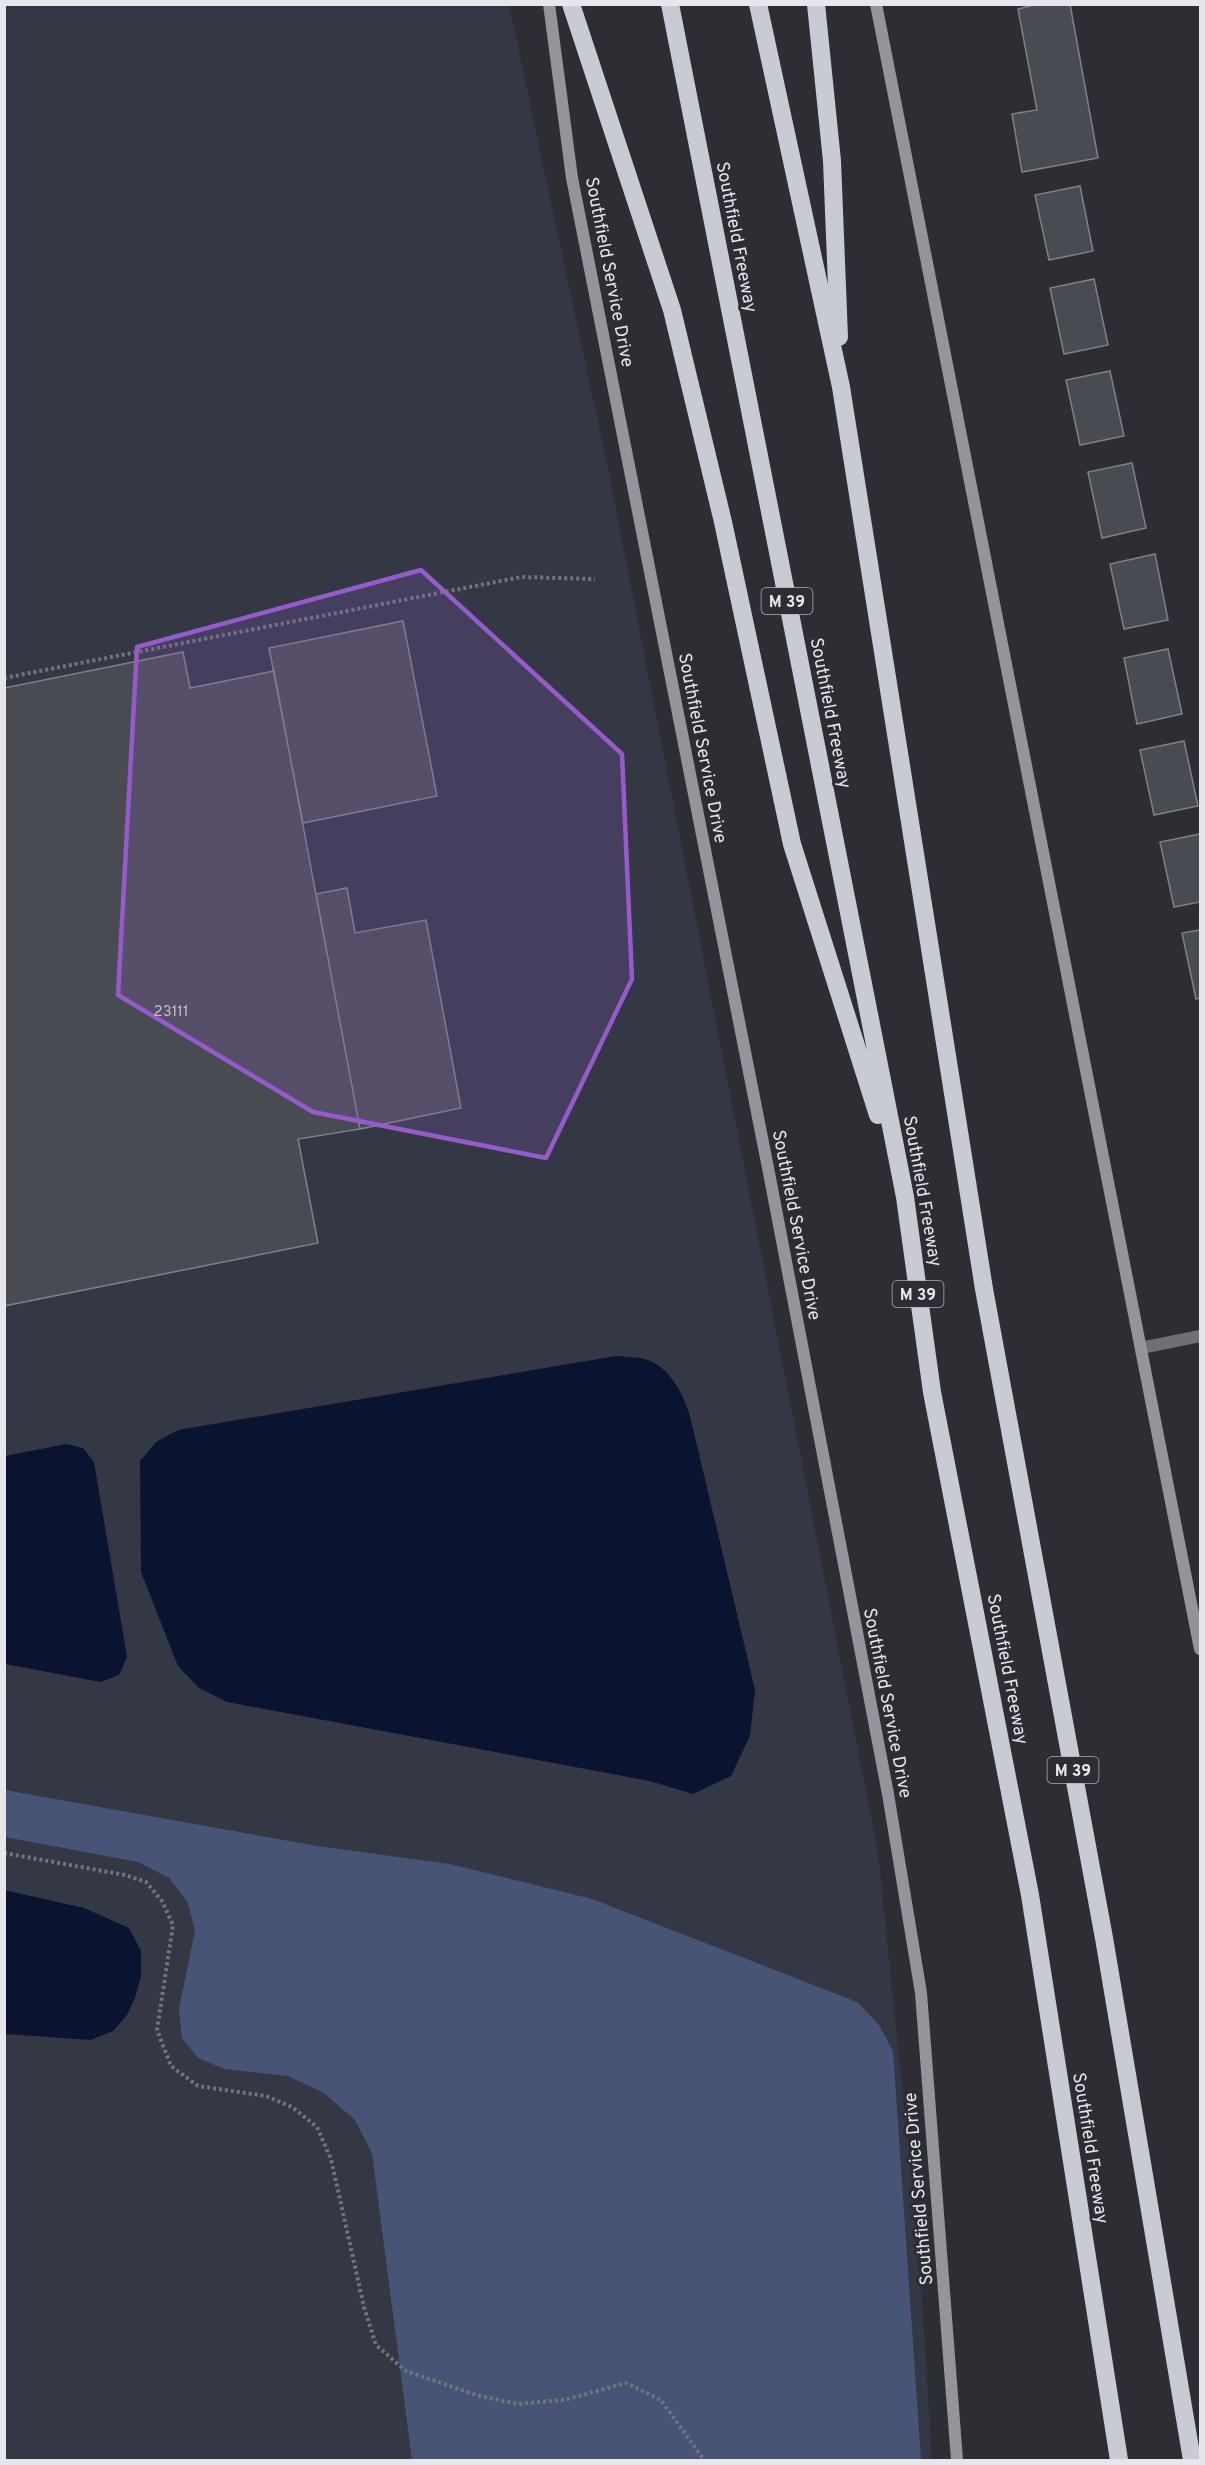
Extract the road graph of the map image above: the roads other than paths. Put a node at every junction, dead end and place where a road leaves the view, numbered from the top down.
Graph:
1 (549, 4) edge
2 (571, 4) edge
3 (670, 4) edge
4 (758, 4) edge
5 (816, 4) edge
6 (876, 4) edge
7 (842, 387) junction
8 (905, 1197) junction
9 (1200, 1336) edge
10 (1141, 1348) junction
11 (1200, 1649) edge
12 (957, 2460) edge
13 (1119, 2460) edge
14 (1192, 2460) edge

1 - 12 main road, Southfield Service Drive
2 - 8 highway
3 - 8 highway, Southfield Freeway / M 39
4 - 7 highway, M 39
5 - 7 highway
6 - 10 main road
7 - 14 highway, M 39
8 - 13 highway, Southfield Freeway / M 39
9 - 10 street
10 - 11 main road

